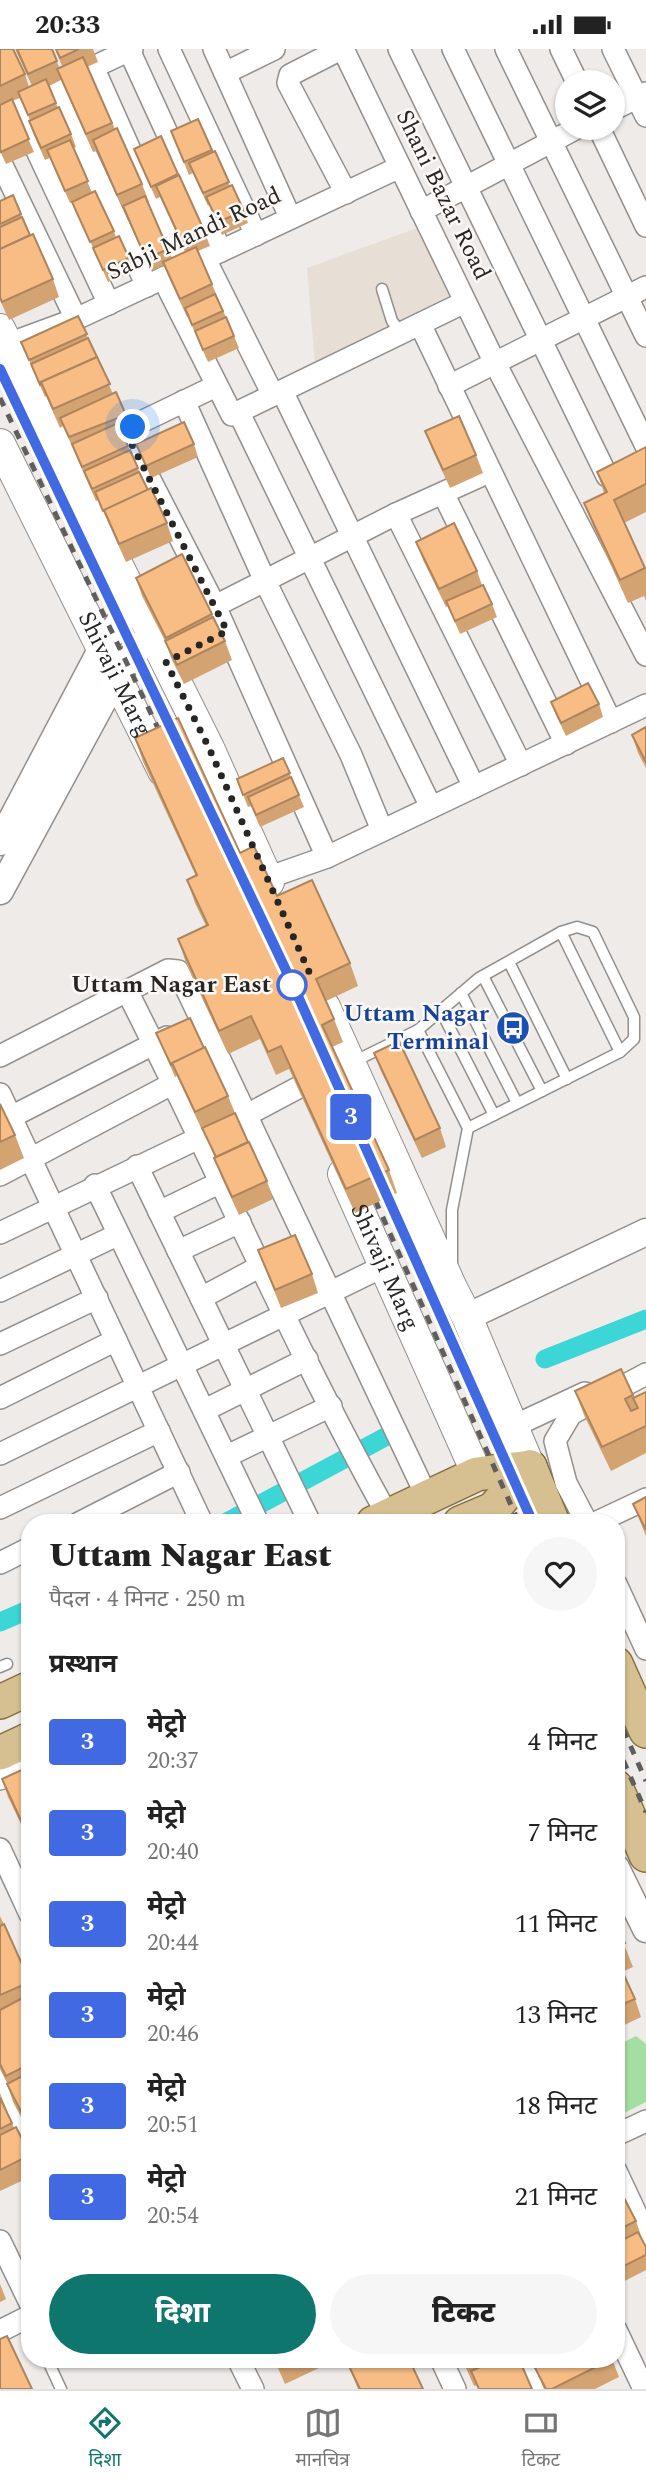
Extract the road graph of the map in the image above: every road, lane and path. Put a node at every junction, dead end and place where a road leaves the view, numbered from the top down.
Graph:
1 (169, 49) edge
2 (214, 49) edge
3 (274, 49) edge
4 (342, 49) edge
5 (399, 49) edge
6 (453, 49) edge
7 (506, 49) edge
8 (561, 49) edge
9 (614, 49) edge
10 (130, 50) edge
11 (93, 67) junction
12 (571, 70) edge
13 (225, 73) junction
14 (54, 86) junction
15 (643, 102) edge
16 (625, 107) edge
17 (8, 111) edge
18 (555, 139) edge
19 (604, 140) edge
20 (550, 141) junction
21 (0, 161) edge
22 (508, 164) junction
23 (400, 167) junction
24 (466, 185) junction
25 (346, 193) junction
26 (421, 211) junction
27 (290, 217) junction
28 (646, 226) edge
29 (256, 235) junction
30 (213, 255) junction
31 (183, 269) junction
32 (155, 282) junction
33 (382, 289) dead end
34 (636, 292) edge
35 (465, 302) junction
36 (109, 304) junction
37 (75, 319) junction
38 (583, 319) junction
39 (420, 324) junction
40 (401, 333) junction
41 (646, 336) edge
42 (4, 337) edge
43 (539, 341) junction
44 (495, 363) junction
45 (216, 386) junction
46 (449, 386) junction
47 (278, 393) junction
48 (184, 401) junction
49 (239, 413) junction
50 (125, 431) junction
51 (0, 443) edge
52 (83, 446) junction
53 (646, 446) edge
54 (489, 472) junction
55 (607, 476) edge
56 (443, 493) junction
57 (396, 514) junction
58 (352, 535) junction
59 (310, 557) junction
60 (265, 581) junction
61 (135, 599) junction
62 (215, 606) junction
63 (227, 631) junction
64 (152, 633) junction
65 (102, 648) junction
66 (186, 651) junction
67 (646, 655) edge
68 (117, 675) junction
69 (646, 705) edge
70 (611, 722) junction
71 (566, 744) junction
72 (521, 765) junction
73 (474, 787) junction
74 (177, 801) edge
75 (431, 807) junction
76 (383, 830) junction
77 (0, 842) edge
78 (327, 857) junction
79 (267, 878) junction
80 (0, 891) edge
81 (281, 908) edge
82 (561, 932) junction
83 (509, 962) junction
84 (483, 976) junction
85 (313, 979) edge
86 (128, 993) junction
87 (461, 993) junction
88 (441, 1011) junction
89 (199, 1019) junction
90 (418, 1030) junction
91 (154, 1044) junction
92 (620, 1052) junction
93 (0, 1056) edge
94 (218, 1060) junction
95 (350, 1063) junction
96 (567, 1079) junction
97 (173, 1083) junction
98 (542, 1091) junction
99 (0, 1094) edge
100 (517, 1103) junction
101 (494, 1115) junction
102 (245, 1116) junction
103 (11, 1117) junction
104 (468, 1128) junction
105 (200, 1137) junction
106 (330, 1144) edge
107 (31, 1159) junction
108 (137, 1166) junction
109 (0, 1175) edge
110 (221, 1182) junction
111 (95, 1185) junction
112 (54, 1205) junction
113 (159, 1212) junction
114 (240, 1222) junction
115 (646, 1232) edge
116 (0, 1233) edge
117 (117, 1235) junction
118 (178, 1251) junction
119 (76, 1255) junction
120 (261, 1266) junction
121 (384, 1266) junction
122 (452, 1288) junction
123 (0, 1291) edge
124 (330, 1294) junction
125 (201, 1298) junction
126 (97, 1299) junction
127 (285, 1316) junction
128 (467, 1317) junction
129 (116, 1340) junction
130 (0, 1344) edge
131 (223, 1344) junction
132 (307, 1359) junction
133 (183, 1363) junction
134 (646, 1364) edge
135 (646, 1374) edge
136 (138, 1386) junction
137 (245, 1389) junction
138 (0, 1398) edge
139 (331, 1406) junction
140 (205, 1410) junction
141 (514, 1426) junction
142 (159, 1431) junction
143 (268, 1435) junction
144 (0, 1454) edge
145 (227, 1457) junction
146 (530, 1467) junction
147 (179, 1472) junction
148 (477, 1474) junction
149 (427, 1497) junction
150 (646, 1499) edge
151 (0, 1508) edge
152 (97, 1514) edge
153 (198, 1514) edge
154 (254, 1514) edge
155 (306, 1514) edge
156 (378, 1514) edge
157 (391, 1514) edge
158 (494, 1514) edge
159 (496, 1514) edge
160 (549, 1514) edge
161 (582, 1514) edge
162 (614, 1514) edge
163 (21, 1552) edge
164 (0, 1563) edge
165 (625, 1604) edge
166 (646, 1649) edge
167 (625, 1684) edge
168 (21, 1692) edge
169 (0, 1702) edge
170 (646, 1731) edge
171 (21, 1743) edge
172 (0, 1753) edge
173 (21, 1769) edge
174 (0, 1779) edge
175 (625, 1807) edge
176 (0, 1849) edge
177 (646, 1855) edge
178 (21, 1873) edge
179 (625, 1887) edge
180 (646, 1930) edge
181 (0, 2078) edge
182 (646, 2121) edge
183 (21, 2122) edge
184 (625, 2131) edge
185 (625, 2191) edge
186 (646, 2235) edge
187 (0, 2241) edge
188 (21, 2294) edge
189 (21, 2319) edge
190 (0, 2332) edge
191 (625, 2354) edge
192 (51, 2368) edge
193 (242, 2368) edge
194 (445, 2368) edge
195 (528, 2368) edge
196 (637, 2387) edge
197 (61, 2389) edge
198 (253, 2389) edge
199 (455, 2389) edge
200 (538, 2389) edge

1 - 29 street
2 - 13 street
3 - 13 street
4 - 23 street, Shani Bazar Road
4 - 25 street
5 - 24 street
6 - 22 street
7 - 20 street
8 - 12 street
9 - 15 street
10 - 11 street
10 - 30 street
11 - 14 street
11 - 31 street
13 - 27 street
14 - 17 street
14 - 32 street
15 - 16 street
17 - 36 street
18 - 20 street
19 - 28 street
20 - 22 street
20 - 34 street
21 - 37 street
22 - 24 street
22 - 38 street
23 - 25 street, Sabji Mandi Road
23 - 26 street, Shani Bazar Road
24 - 26 street
24 - 43 street
25 - 27 street, Sabji Mandi Road
26 - 35 street, Shani Bazar Road
27 - 29 street, Sabji Mandi Road
29 - 30 street, Sabji Mandi Road
30 - 31 street, Sabji Mandi Road
30 - 47 street
31 - 32 street, Sabji Mandi Road
32 - 36 street, Sabji Mandi Road
32 - 45 street
33 - 40 lane
34 - 38 street
34 - 41 street
35 - 39 street
35 - 44 street, Shani Bazar Road
36 - 37 street, Sabji Mandi Road
37 - 42 street, Sabji Mandi Road
38 - 43 street
38 - 53 street
39 - 40 street
39 - 46 street
40 - 47 street
42 - 52 main road, Shivaji Marg
43 - 44 street
43 - 55 street
44 - 46 street
44 - 67 street, Shani Bazar Road
45 - 48 street
45 - 49 street
46 - 54 street
47 - 49 street
47 - 58 street
48 - 50 street
48 - 60 street
49 - 59 street
50 - 52 street
50 - 62 street
51 - 65 main road, Shivaji Marg
52 - 61 main road, Shivaji Marg
54 - 56 street
54 - 70 street
56 - 57 street
56 - 71 street
57 - 58 street
57 - 72 street
58 - 59 street
58 - 73 street
59 - 60 street
59 - 75 street
60 - 62 street
60 - 76 street
61 - 64 main road, Shivaji Marg
61 - 65 street
62 - 63 street
63 - 66 street
63 - 78 street
64 - 66 main road, Shivaji Marg
64 - 68 street
65 - 68 main road, Shivaji Marg
65 - 77 street
66 - 79 main road, Shivaji Marg
68 - 74 main road, Shivaji Marg
68 - 80 street
69 - 70 street
70 - 71 street
71 - 72 street
72 - 73 street
73 - 75 street
75 - 76 street
76 - 78 street
78 - 79 street
79 - 81 main road, Shivaji Marg
82 - 83 lane
82 - 92 lane
82 - 92 lane
83 - 84 lane
83 - 96 lane
84 - 87 lane
84 - 98 lane
85 - 95 main road
86 - 89 street
86 - 91 street
86 - 93 street
87 - 88 lane
87 - 100 lane
88 - 90 lane
88 - 101 lane
89 - 91 street
89 - 94 street
90 - 95 lane
90 - 104 lane
91 - 97 street
91 - 103 street
92 - 96 lane
94 - 97 street
94 - 102 street
95 - 102 street
95 - 122 main road
96 - 98 lane
97 - 105 street
97 - 107 street
98 - 100 lane
99 - 103 street
100 - 101 lane
101 - 104 lane
102 - 105 street
102 - 124 street
103 - 107 street
104 - 122 lane
105 - 108 street
105 - 110 street
106 - 121 main road, Shivaji Marg
107 - 109 street
107 - 112 street
108 - 111 street
108 - 113 street
110 - 113 street
110 - 114 street
111 - 112 street
111 - 117 street
112 - 116 street
112 - 119 street
113 - 118 street
114 - 118 street
114 - 120 street
115 - 128 street
117 - 119 street
117 - 133 street
118 - 125 street
119 - 123 street
119 - 126 street
120 - 125 street
120 - 127 street
121 - 124 street
121 - 148 main road, Shivaji Marg
122 - 128 main road
124 - 127 street
124 - 149 street
125 - 131 street
126 - 129 street
126 - 130 street
127 - 131 street
127 - 132 street
128 - 141 main road
129 - 136 street
129 - 138 street
131 - 133 street
131 - 137 street
132 - 137 street
132 - 139 street
133 - 136 street
133 - 140 street
134 - 141 street
135 - 161 street
136 - 142 street
136 - 144 street
137 - 140 street
137 - 143 street
139 - 143 street
139 - 156 street
140 - 145 street
141 - 146 main road
142 - 147 street
142 - 151 street
143 - 145 street
143 - 155 street
145 - 154 street
146 - 148 main road
146 - 159 main road
146 - 160 main road
147 - 152 street
147 - 153 street
148 - 149 main road
148 - 158 main road, Shivaji Marg
149 - 157 main road
150 - 162 street
163 - 164 street
165 - 166 street
167 - 170 main road
168 - 169 main road
171 - 172 main road
173 - 174 street
175 - 177 main road
176 - 178 street
179 - 180 street
181 - 183 street
182 - 184 street
185 - 186 street
187 - 188 street
189 - 190 street
191 - 196 street
192 - 197 lane
193 - 198 street
194 - 199 street
195 - 200 street

